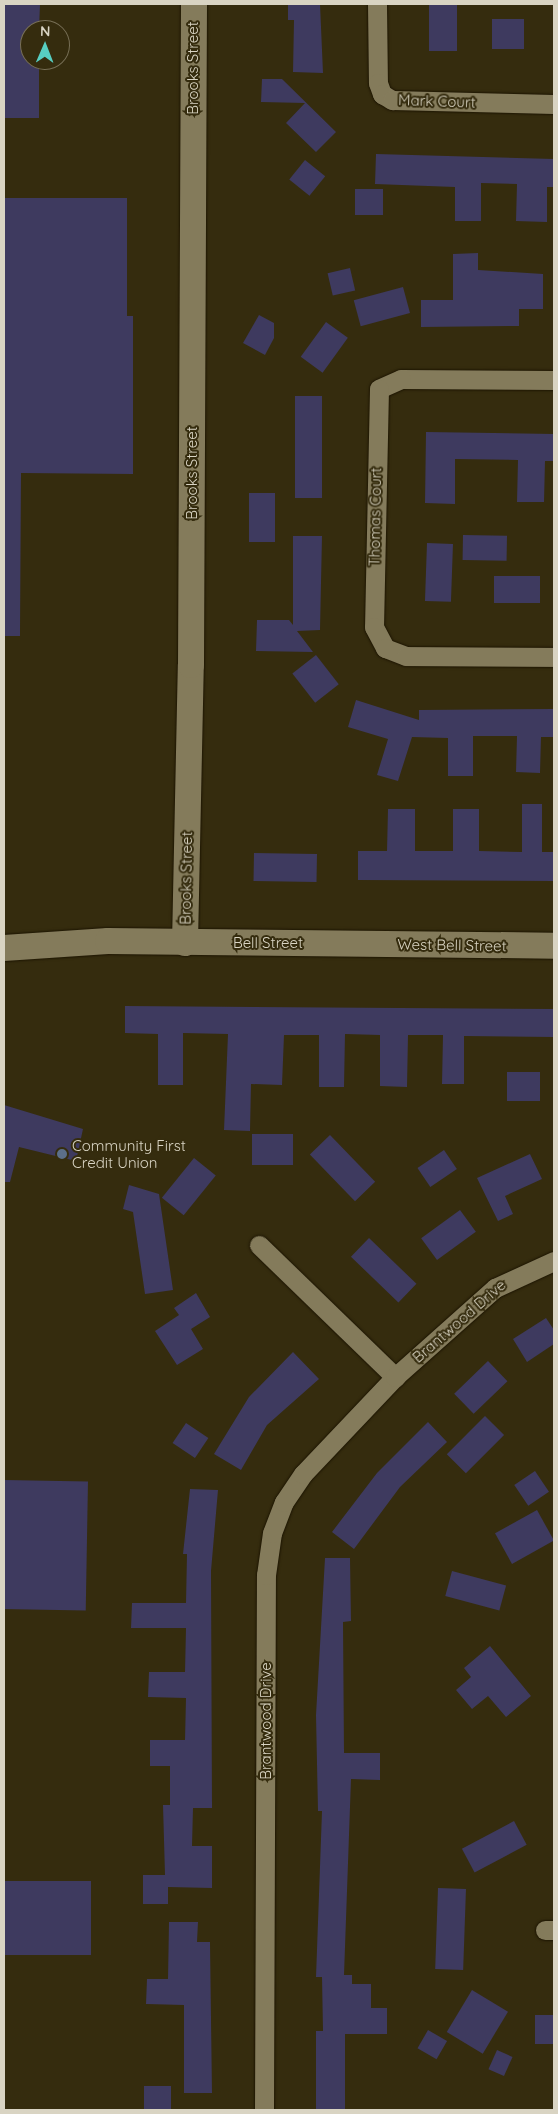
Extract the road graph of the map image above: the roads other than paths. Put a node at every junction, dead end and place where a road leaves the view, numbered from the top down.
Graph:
1 (194, 4) edge
2 (376, 4) edge
3 (554, 104) edge
4 (554, 380) edge
5 (554, 657) edge
6 (185, 943) junction
7 (350, 944) joint
8 (554, 946) edge
9 (4, 948) edge
10 (259, 1245) dead end
11 (554, 1261) edge
12 (395, 1377) junction
13 (264, 2110) edge

1 - 6 street, Brooks Street
2 - 3 street, Mark Court
4 - 5 street, Thomas Court
6 - 7 street, Bell Street
6 - 9 street
7 - 8 street, West Bell Street
10 - 12 street
11 - 12 street, Brantwood Drive
12 - 13 street, Brantwood Drive

